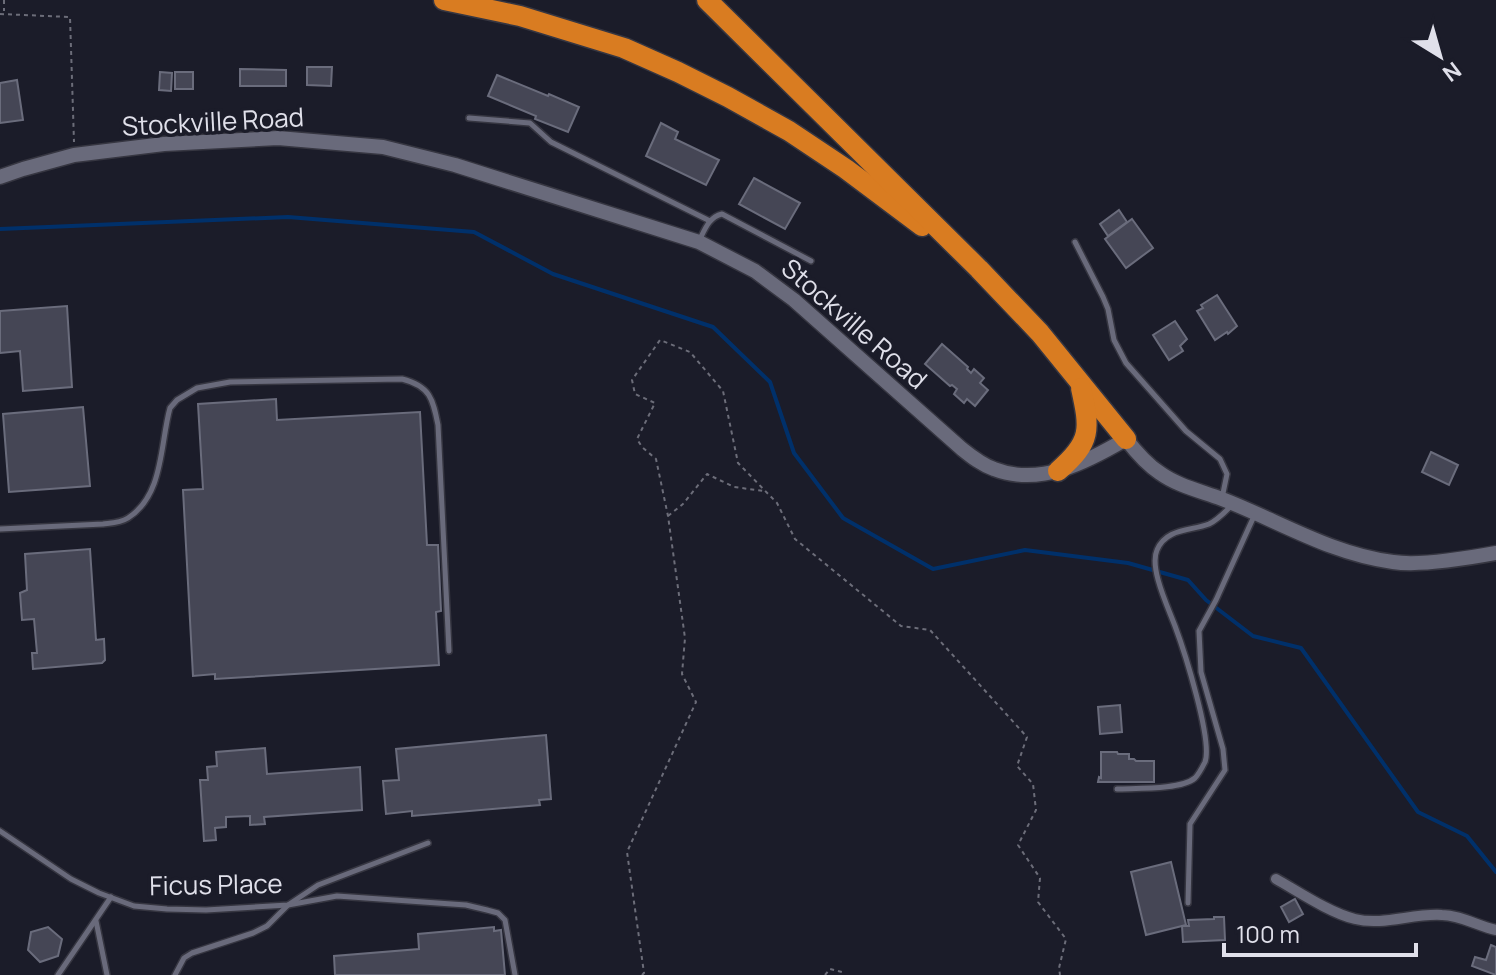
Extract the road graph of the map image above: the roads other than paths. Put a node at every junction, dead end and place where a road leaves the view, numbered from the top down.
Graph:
1 (444, 0) edge
2 (707, 0) edge
3 (469, 118) dead end
4 (0, 177) edge
5 (710, 221) junction
6 (699, 242) junction
7 (1075, 242) dead end
8 (811, 261) dead end
9 (979, 269) junction
10 (1079, 380) junction
11 (1126, 439) junction
12 (1058, 471) junction
13 (1228, 501) junction
14 (1255, 513) junction
15 (0, 529) edge
16 (1496, 553) edge
17 (449, 651) dead end
18 (1117, 789) dead end
19 (0, 831) edge
20 (428, 843) dead end
21 (1276, 879) dead end
22 (111, 897) junction
23 (1188, 903) dead end
24 (288, 905) junction
25 (96, 920) junction
26 (1496, 930) edge
27 (58, 975) edge
28 (107, 975) edge
29 (175, 975) edge
30 (515, 975) edge

1 - 9 highway
2 - 9 highway
3 - 5 lane
4 - 6 street, Stockville Road
5 - 6 lane
5 - 8 lane
6 - 12 street, Stockville Road
7 - 13 lane
9 - 10 highway
10 - 11 highway
10 - 12 highway
11 - 12 street, Stockville Road
11 - 13 street
13 - 14 street
13 - 18 lane
14 - 16 street
14 - 23 lane
15 - 17 lane
19 - 22 lane, Ficus Place
20 - 24 lane
21 - 26 street
22 - 24 lane, Ficus Place
22 - 25 lane
24 - 29 lane
24 - 30 lane, Ficus Place
25 - 27 lane
25 - 28 lane

